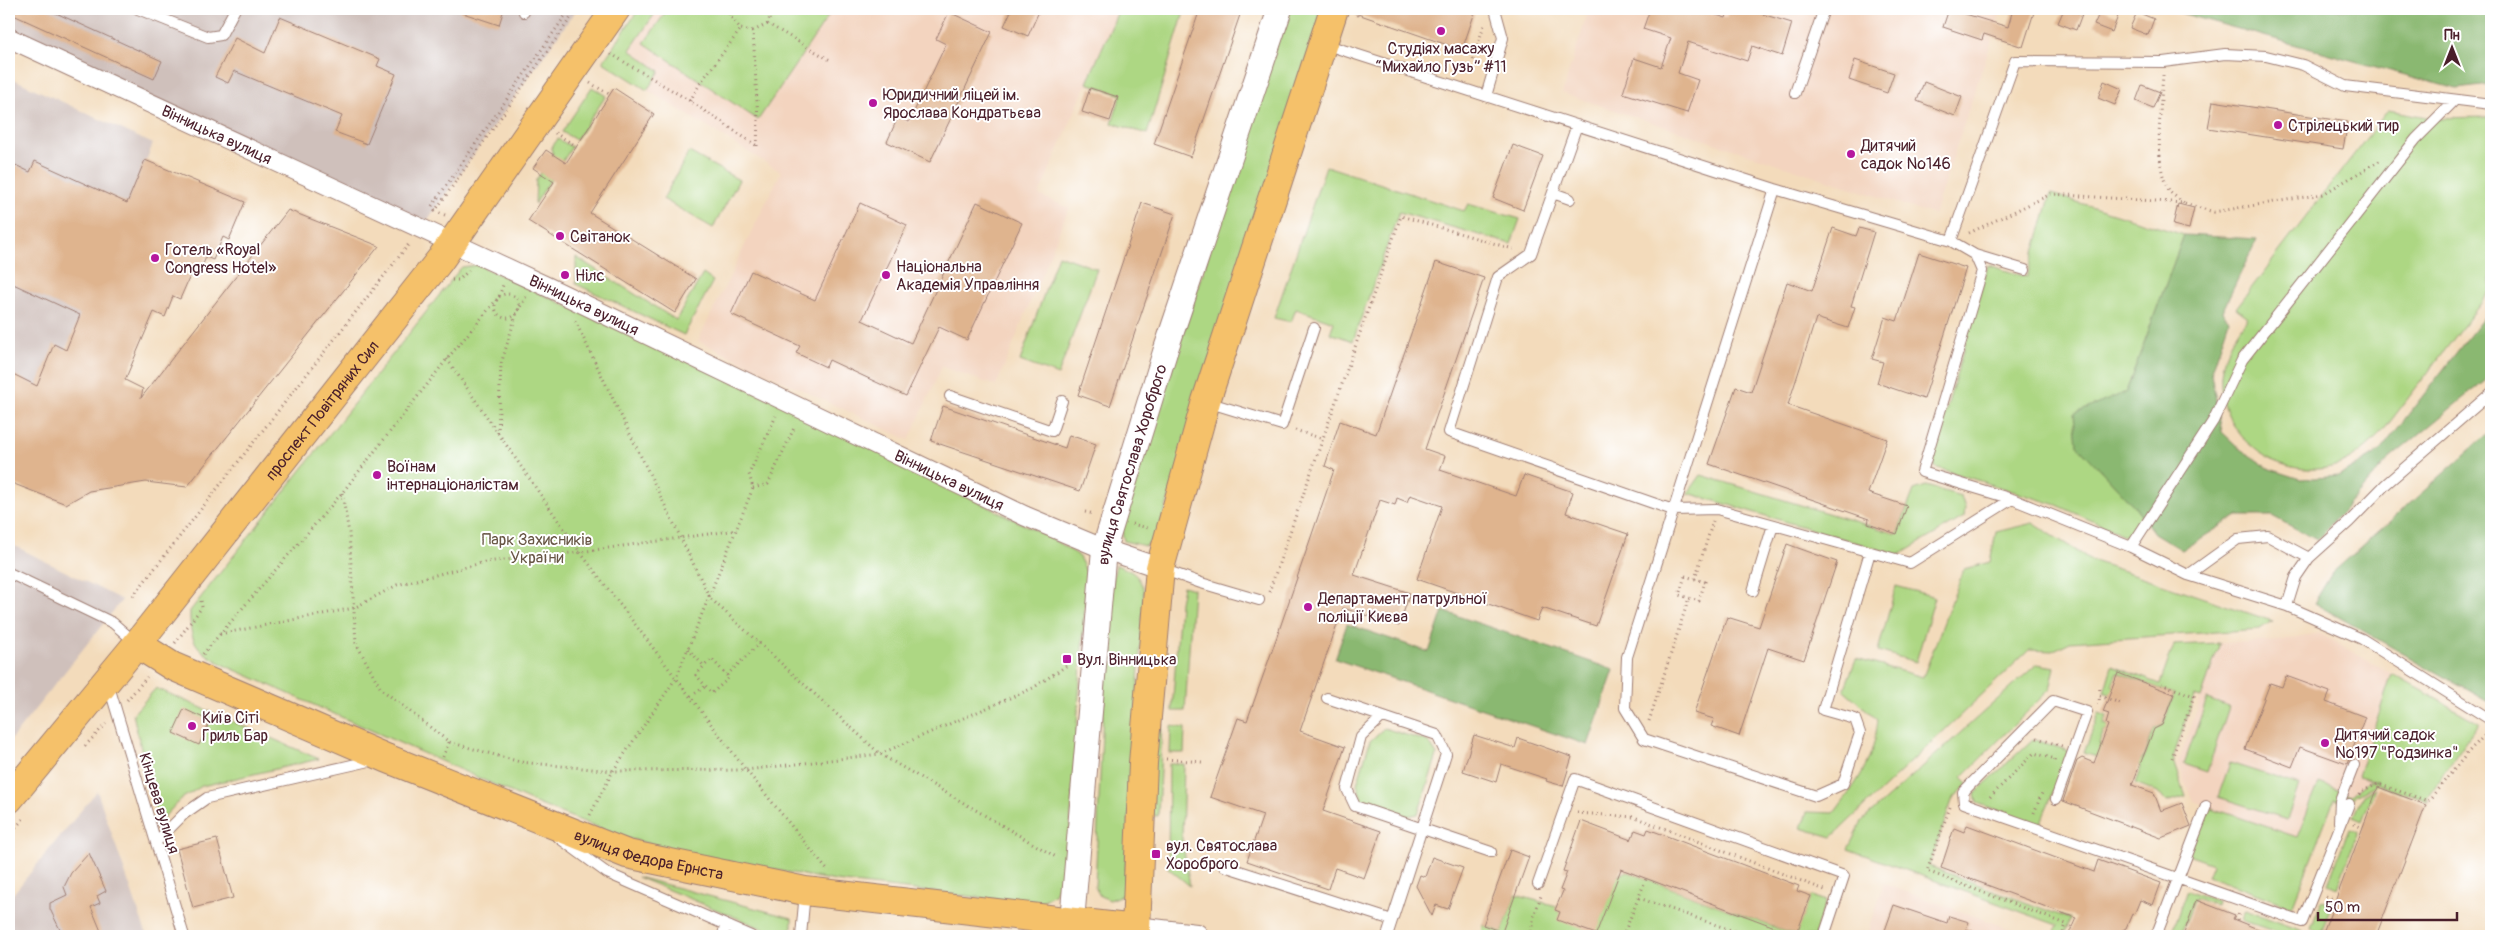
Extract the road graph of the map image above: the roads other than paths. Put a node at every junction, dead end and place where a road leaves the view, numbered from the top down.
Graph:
1 (138, 9) edge
2 (235, 9) edge
3 (616, 9) edge
4 (1280, 9) edge
5 (1334, 9) edge
6 (1495, 9) edge
7 (1824, 9) edge
8 (9, 38) edge
9 (1323, 43) junction
10 (1795, 93) dead end
11 (1486, 96) junction
12 (2454, 101) junction
13 (2491, 104) edge
14 (1577, 125) junction
15 (1775, 189) junction
16 (1553, 193) junction
17 (1570, 199) dead end
18 (459, 234) junction
19 (1951, 241) junction
20 (1975, 255) junction
21 (2025, 270) dead end
22 (1314, 328) dead end
23 (2491, 392) edge
24 (950, 396) dead end
25 (1062, 401) dead end
26 (1206, 401) junction
27 (2012, 499) junction
28 (1673, 510) junction
29 (1773, 525) junction
30 (2131, 547) junction
31 (1104, 549) junction
32 (1870, 552) junction
33 (2309, 558) junction
34 (1160, 568) junction
35 (9, 573) edge
36 (2188, 575) junction
37 (1752, 591) dead end
38 (1258, 600) road end
39 (2287, 606) junction
40 (137, 644) junction
41 (107, 679) junction
42 (1326, 698) dead end
43 (1382, 718) junction
44 (2491, 720) edge
45 (386, 758) junction
46 (2354, 765) dead end
47 (9, 799) edge
48 (2056, 799) dead end
49 (2353, 802) road end
50 (2206, 806) dead end
51 (530, 816) junction
52 (1422, 829) junction
53 (2339, 831) junction
54 (156, 842) junction
55 (1491, 852) dead end
56 (1224, 866) dead end
57 (2177, 877) junction
58 (1541, 887) road end
59 (805, 891) junction
60 (1392, 920) junction
61 (725, 925) junction
62 (1072, 929) edge
63 (1136, 932) edge
64 (184, 936) edge
65 (723, 936) edge
66 (751, 936) edge
67 (801, 936) edge
68 (1196, 936) edge
69 (1387, 936) edge
70 (1824, 936) edge
71 (2156, 936) edge

1 - 2 lane
3 - 18 main road, проспект Повітряних Сил
4 - 31 street, вулиця Святослава Хороброго
5 - 9 main road
6 - 11 lane
7 - 10 lane
8 - 18 street, Вінницька вулиця
9 - 11 lane
9 - 26 main road
11 - 14 lane
12 - 13 lane
12 - 19 lane
12 - 30 lane
14 - 15 lane
14 - 16 lane
15 - 19 lane
15 - 28 lane
16 - 17 lane
16 - 28 lane
18 - 31 street, Вінницька вулиця
18 - 40 main road, проспект Повітряних Сил
19 - 20 lane
20 - 21 lane
20 - 27 lane
22 - 26 lane
23 - 33 lane
24 - 25 lane
26 - 34 main road
27 - 30 lane
27 - 32 lane
28 - 29 lane
28 - 32 lane
29 - 32 lane
29 - 37 lane
30 - 36 lane
31 - 34 street, Вінницька вулиця
31 - 62 street, вулиця Святослава Хороброго
33 - 36 lane
33 - 39 lane
34 - 38 lane
34 - 63 main road
35 - 40 lane
36 - 39 lane
39 - 44 lane
40 - 41 main road, проспект Повітряних Сил
40 - 45 main road, вулиця Федора Ернста
41 - 47 main road, проспект Повітряних Сил
41 - 54 lane, Кінцева вулиця
42 - 43 lane
43 - 52 lane
43 - 52 lane
45 - 51 main road, вулиця Федора Ернста
45 - 54 lane
46 - 53 lane
48 - 57 lane
49 - 53 lane
50 - 57 lane
51 - 59 main road, вулиця Федора Ернста
51 - 61 lane
52 - 55 lane
52 - 60 lane
53 - 57 lane
54 - 64 lane, Кінцева вулиця
56 - 60 lane
57 - 71 lane
58 - 70 lane
59 - 62 main road, вулиця Федора Ернста
59 - 67 lane
60 - 69 lane
61 - 65 lane
61 - 66 lane
62 - 63 main road, вулиця Федора Ернста
63 - 68 street, вулиця Федора Ернста

